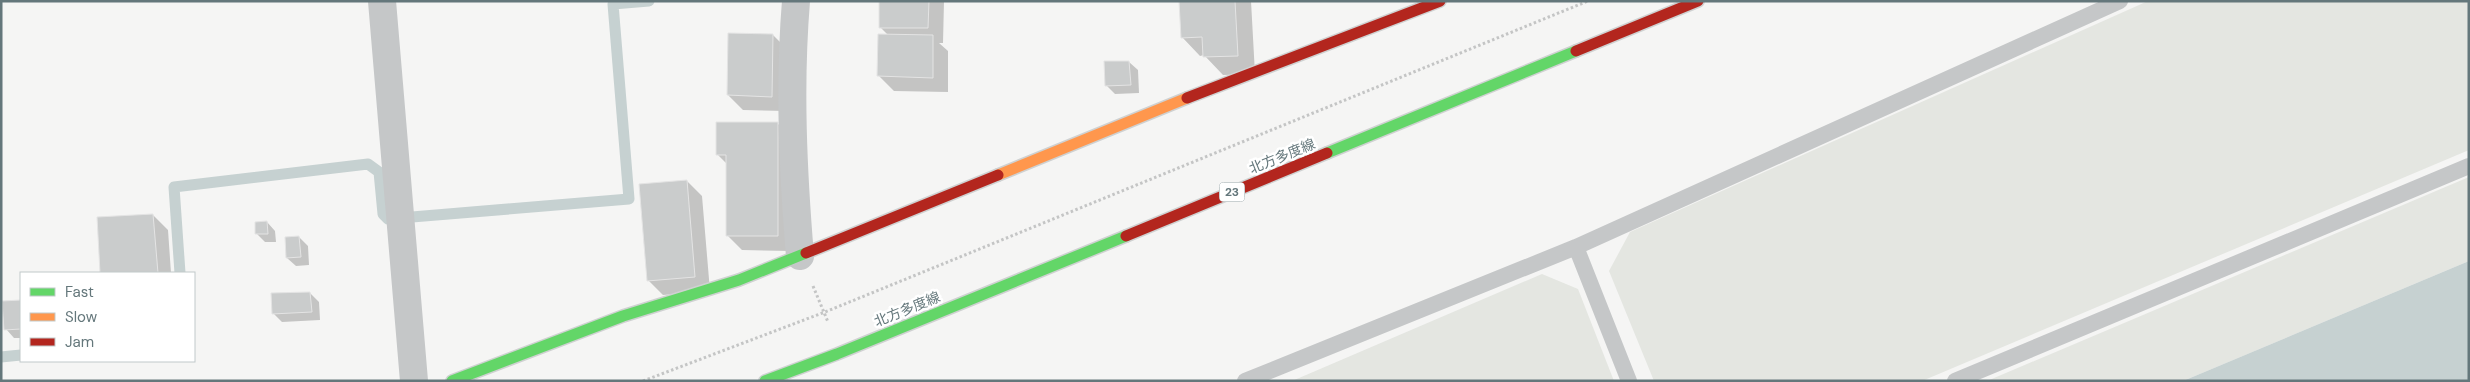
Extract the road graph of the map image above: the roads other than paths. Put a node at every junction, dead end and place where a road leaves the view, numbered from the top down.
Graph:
1 (382, 1) edge
2 (796, 1) edge
3 (1440, 1) edge
4 (1698, 1) edge
5 (2120, 1) edge
6 (2469, 166) edge
7 (1576, 247) junction
8 (800, 256) junction
9 (414, 381) edge
10 (452, 381) edge
11 (765, 381) edge
12 (1246, 381) edge
13 (1629, 381) edge
14 (1955, 381) edge

1 - 9 street
2 - 8 street
3 - 8 street
4 - 11 street, 北方多度線 / 23
5 - 7 lane
6 - 14 lane
7 - 12 lane
7 - 13 lane
8 - 10 street

